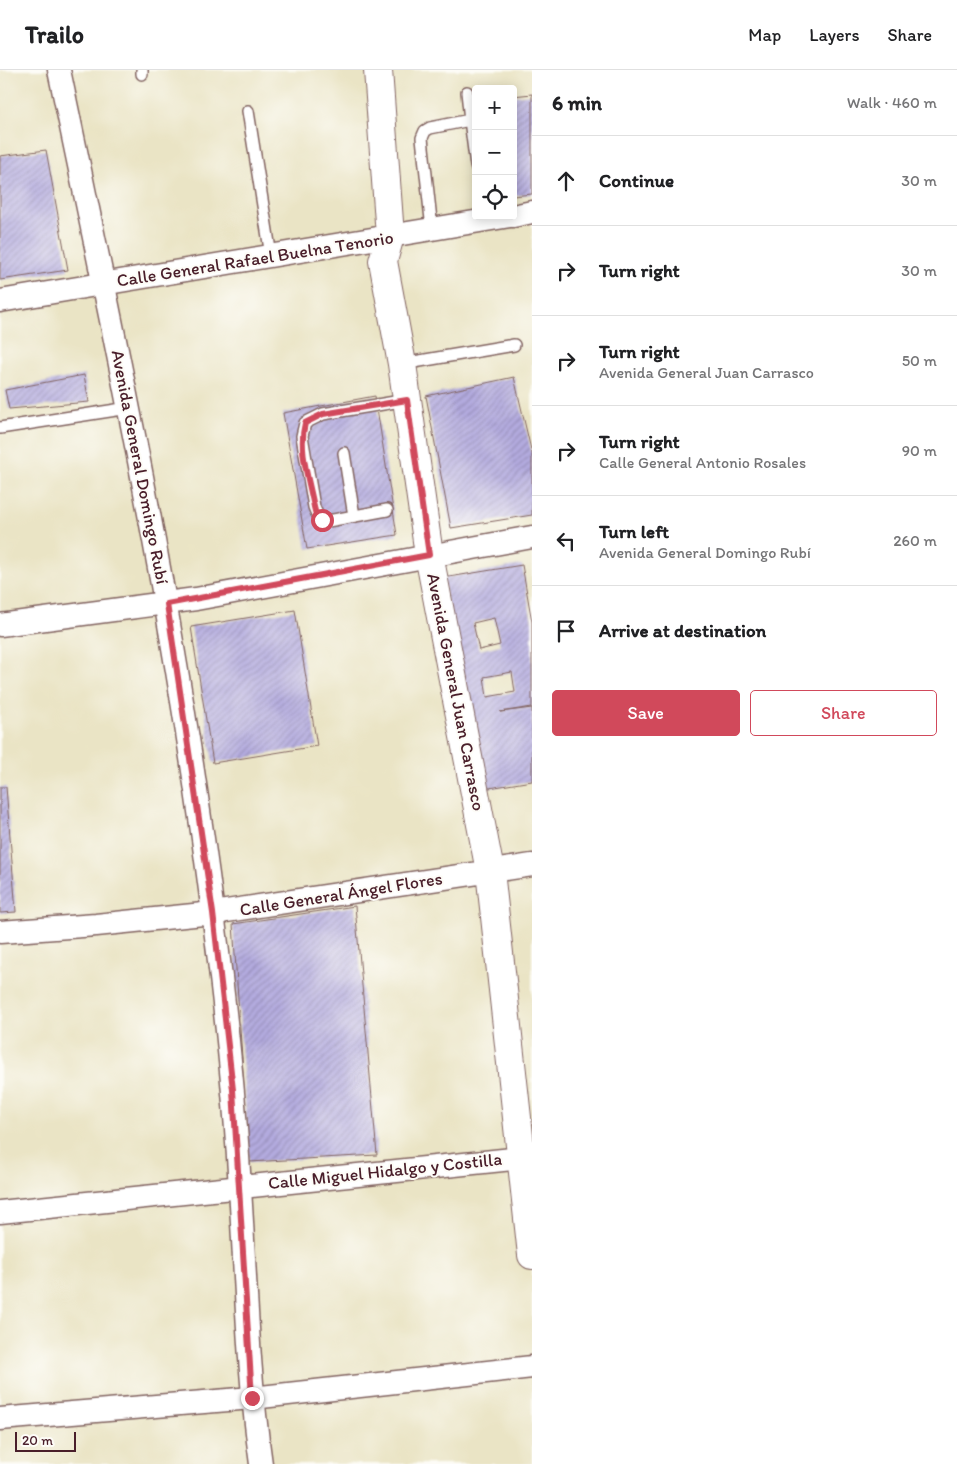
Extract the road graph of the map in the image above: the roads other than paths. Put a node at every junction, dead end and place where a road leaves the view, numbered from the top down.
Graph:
1 (59, 70) edge
2 (378, 70) edge
3 (467, 92) dead end
4 (248, 111) dead end
5 (470, 120) junction
6 (472, 135) edge
7 (532, 212) edge
8 (517, 215) edge
9 (478, 220) edge
10 (432, 229) junction
11 (390, 236) junction
12 (271, 256) junction
13 (104, 284) junction
14 (0, 300) edge
15 (514, 345) dead end
16 (402, 364) junction
17 (407, 400) junction
18 (129, 408) junction
19 (0, 428) edge
20 (344, 453) dead end
21 (387, 510) dead end
22 (354, 516) junction
23 (532, 537) edge
24 (429, 555) junction
25 (167, 604) junction
26 (0, 625) edge
27 (532, 866) edge
28 (490, 871) junction
29 (213, 913) junction
30 (0, 932) edge
31 (528, 1158) edge
32 (240, 1186) junction
33 (0, 1212) edge
34 (532, 1255) edge
35 (532, 1367) edge
36 (252, 1398) junction
37 (0, 1419) edge
38 (261, 1464) edge

1 - 13 street, Avenida General Domingo Rubí
2 - 11 street, Avenida General Juan Carrasco
3 - 5 lane
4 - 12 lane
5 - 6 lane
5 - 10 lane
7 - 8 street, Calle General Rafael Buelna Tenorio
9 - 10 street, Calle General Rafael Buelna Tenorio
10 - 11 street, Calle General Rafael Buelna Tenorio
11 - 12 street, Calle General Rafael Buelna Tenorio
11 - 16 street, Avenida General Juan Carrasco
12 - 13 street, Calle General Rafael Buelna Tenorio
13 - 14 street, Calle General Rafael Buelna Tenorio
13 - 18 street, Avenida General Domingo Rubí
15 - 16 lane
16 - 17 street, Avenida General Juan Carrasco
17 - 22 lane
17 - 24 street, Avenida General Juan Carrasco
18 - 19 lane
18 - 25 street, Avenida General Domingo Rubí
20 - 22 lane
21 - 22 lane
23 - 24 street
24 - 25 street
24 - 28 street, Avenida General Juan Carrasco
25 - 26 street
25 - 29 street, Avenida General Domingo Rubí
27 - 28 street, Calle General Ángel Flores
28 - 29 street, Calle General Ángel Flores
28 - 31 street, Avenida General Juan Carrasco
29 - 30 street, Calle General Ángel Flores
29 - 32 street, Avenida General Domingo Rubí
31 - 32 street, Calle Miguel Hidalgo y Costilla
31 - 34 street, Avenida General Juan Carrasco
32 - 33 street, Calle Miguel Hidalgo y Costilla
32 - 36 street, Avenida General Domingo Rubí
35 - 36 street
36 - 37 street
36 - 38 street, Avenida General Domingo Rubí

